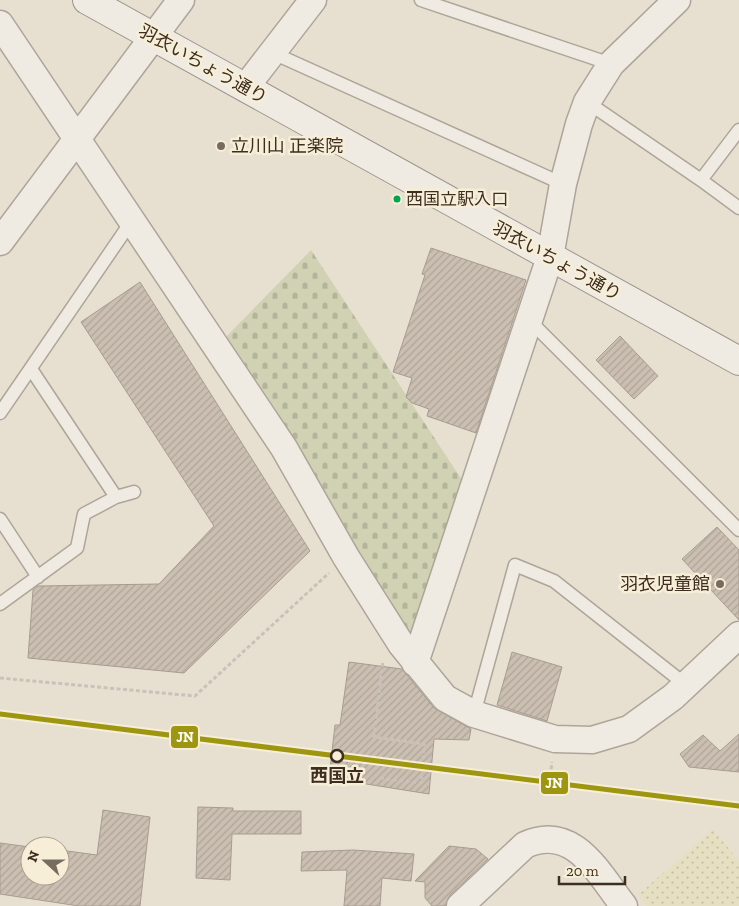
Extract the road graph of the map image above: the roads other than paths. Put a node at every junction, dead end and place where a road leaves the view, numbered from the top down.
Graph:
1 (87, 0) edge
2 (181, 0) edge
3 (314, 0) edge
4 (421, 0) edge
5 (677, 0) edge
6 (0, 24) edge
7 (152, 36) junction
8 (272, 53) junction
9 (611, 64) junction
10 (245, 88) junction
11 (588, 102) junction
12 (739, 130) edge
13 (78, 138) junction
14 (701, 180) junction
15 (563, 184) junction
16 (739, 208) edge
17 (131, 222) junction
18 (0, 242) edge
19 (550, 257) junction
20 (529, 320) junction
21 (739, 361) edge
22 (31, 369) junction
23 (0, 413) edge
24 (134, 492) dead end
25 (116, 497) junction
26 (0, 519) edge
27 (739, 530) edge
28 (38, 578) junction
29 (0, 604) edge
30 (739, 635) edge
31 (415, 663) junction
32 (686, 685) junction
33 (474, 714) junction
34 (460, 906) edge
35 (624, 906) edge

1 - 7 street, 羽衣いちょう通り
2 - 7 street
3 - 8 street
4 - 9 lane
5 - 9 street
6 - 13 street
7 - 10 street, 羽衣いちょう通り
7 - 13 street
8 - 10 street
8 - 15 lane
9 - 11 street
10 - 19 street, 羽衣いちょう通り
11 - 14 lane
11 - 15 street
12 - 14 lane
13 - 17 street
13 - 18 street
14 - 16 lane
15 - 19 street
17 - 22 lane
17 - 31 street
19 - 20 street
19 - 21 street, 羽衣いちょう通り
20 - 27 lane
20 - 31 street
22 - 23 lane
22 - 25 lane
24 - 25 lane
25 - 28 lane
26 - 28 lane
28 - 29 lane
30 - 32 street
31 - 33 street
32 - 33 street
32 - 33 lane
34 - 35 street

